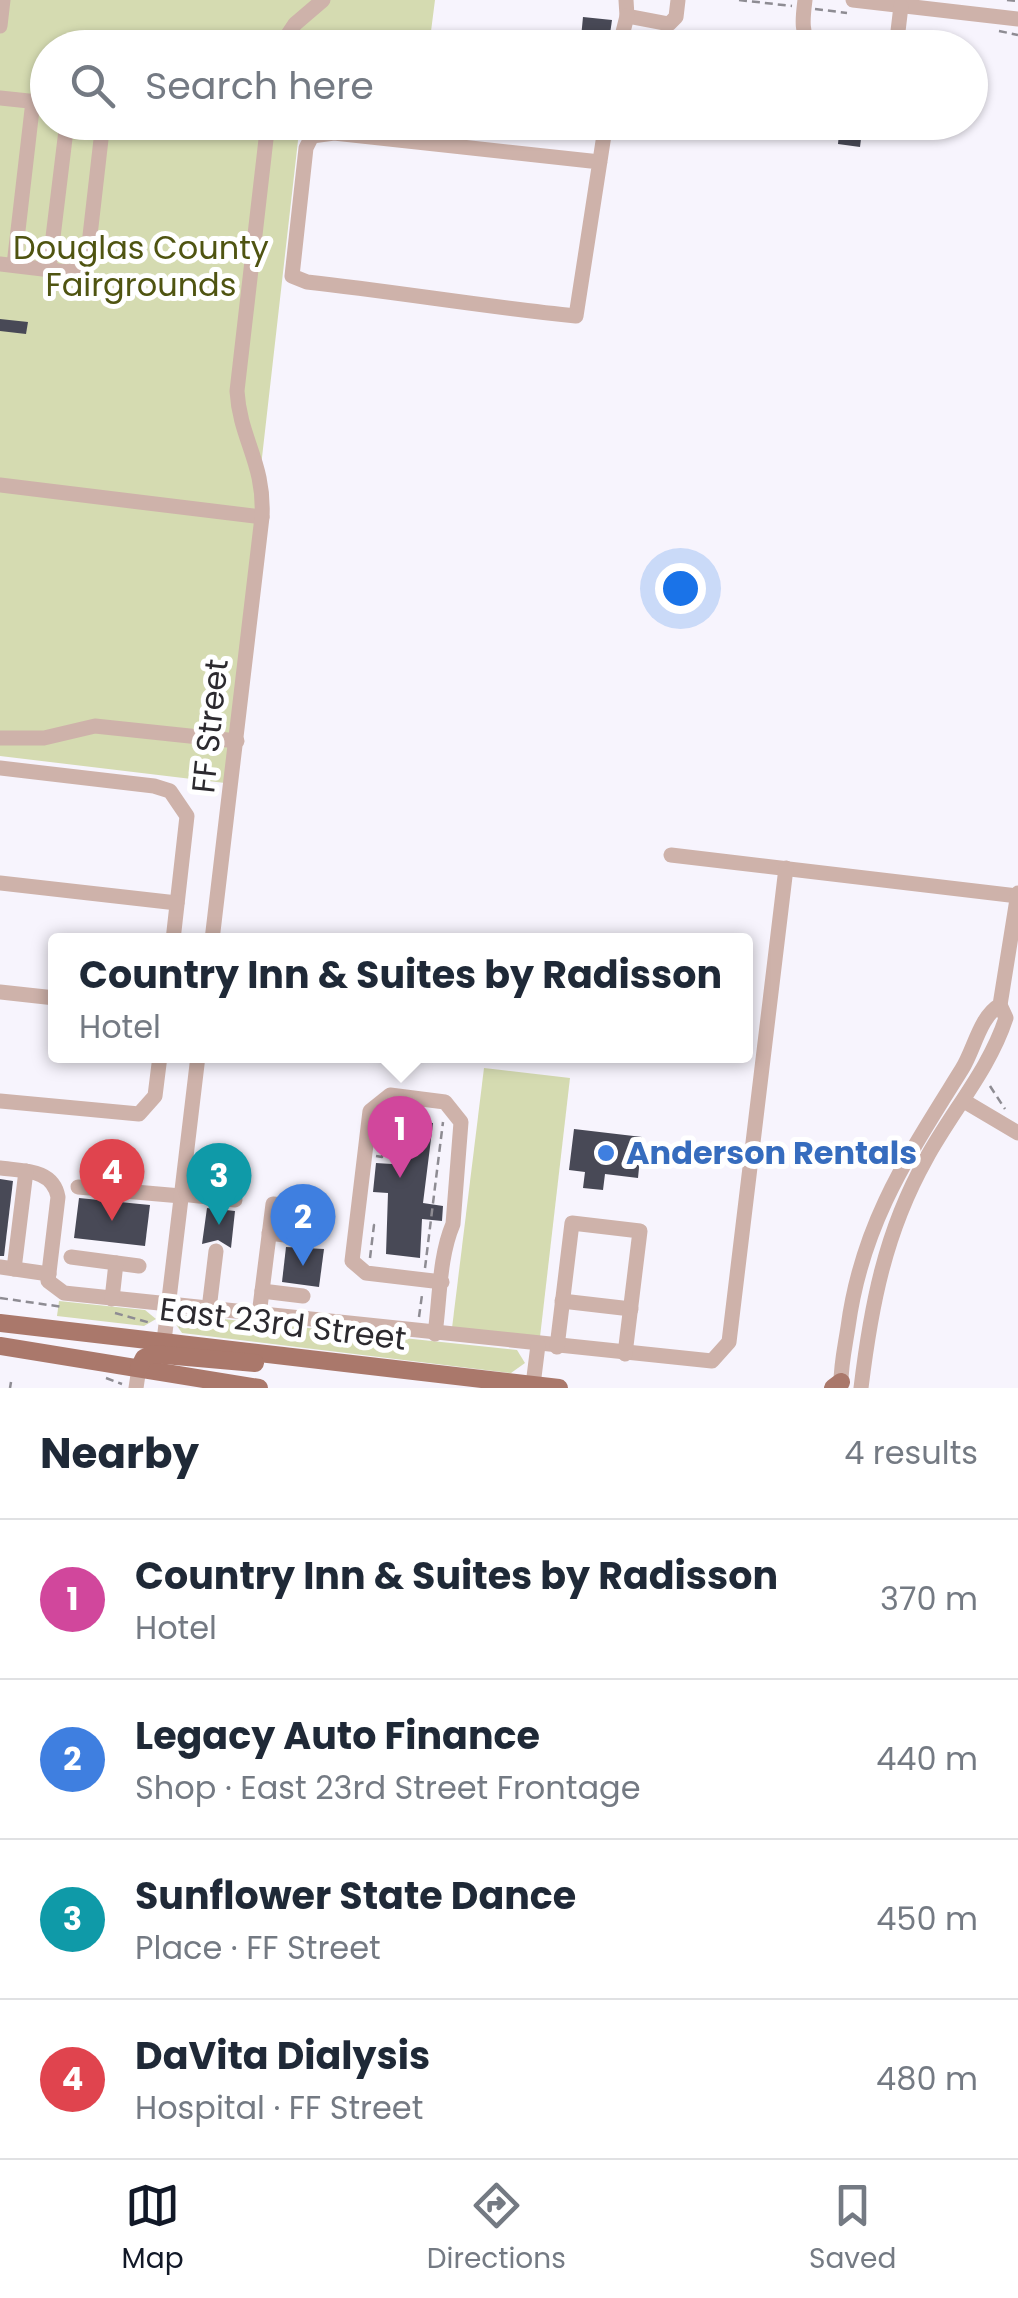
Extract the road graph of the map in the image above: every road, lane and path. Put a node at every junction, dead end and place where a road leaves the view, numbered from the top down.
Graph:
1 (3, 0) edge
2 (323, 0) edge
3 (678, 0) edge
4 (804, 0) edge
5 (853, 0) edge
6 (1006, 0) edge
7 (1018, 1) edge
8 (901, 6) junction
9 (973, 7) edge
10 (627, 8) edge
11 (1018, 20) edge
12 (0, 26) edge
13 (290, 30) edge
14 (804, 30) edge
15 (898, 30) edge
16 (0, 98) edge
17 (30, 101) edge
18 (32, 140) edge
19 (65, 140) edge
20 (101, 140) edge
21 (266, 140) edge
22 (307, 140) edge
23 (398, 140) edge
24 (603, 140) edge
25 (600, 162) junction
26 (7, 265) edge
27 (49, 270) junction
28 (0, 485) edge
29 (262, 516) junction
30 (0, 738) edge
31 (236, 740) junction
32 (0, 768) edge
33 (671, 855) dead end
34 (786, 868) junction
35 (0, 882) edge
36 (1018, 895) edge
37 (177, 903) junction
38 (173, 933) edge
39 (213, 933) edge
40 (0, 992) edge
41 (48, 997) edge
42 (1000, 1005) junction
43 (159, 1063) edge
44 (197, 1063) edge
45 (990, 1086) dead end
46 (964, 1100) junction
47 (0, 1101) edge
48 (425, 1114) dead end
49 (443, 1116) dead end
50 (1012, 1116) dead end
51 (1018, 1132) edge
52 (373, 1156) dead end
53 (0, 1168) edge
54 (26, 1171) junction
55 (78, 1187) dead end
56 (181, 1195) junction
57 (235, 1200) dead end
58 (317, 1209) dead end
59 (364, 1224) dead end
60 (270, 1233) junction
61 (308, 1238) dead end
62 (216, 1251) dead end
63 (71, 1257) dead end
64 (116, 1263) junction
65 (369, 1265) dead end
66 (414, 1265) dead end
67 (139, 1266) dead end
68 (7, 1268) edge
69 (424, 1273) junction
70 (48, 1274) junction
71 (442, 1282) junction
72 (262, 1291) junction
73 (303, 1296) dead end
74 (112, 1299) junction
75 (562, 1301) junction
76 (168, 1305) junction
77 (209, 1309) junction
78 (631, 1309) junction
79 (259, 1315) junction
80 (0, 1322) edge
81 (178, 1326) dead end
82 (221, 1328) dead end
83 (417, 1332) junction
84 (435, 1334) junction
85 (164, 1341) junction
86 (538, 1345) junction
87 (0, 1346) edge
88 (557, 1347) junction
89 (625, 1354) junction
90 (344, 1362) junction
91 (140, 1368) junction
92 (11, 1382) dead end
93 (533, 1384) junction
94 (838, 1386) edge
95 (10, 1388) edge
96 (136, 1388) edge
97 (260, 1388) edge
98 (559, 1388) edge
99 (860, 1388) edge

1 - 12 street
2 - 13 street
3 - 10 street
4 - 14 street
5 - 8 street
6 - 7 path
8 - 9 street
8 - 15 street
9 - 11 street
16 - 17 street
18 - 26 street
19 - 27 street
20 - 27 street
21 - 29 street, FF Street
22 - 25 street
23 - 25 street
24 - 25 street
26 - 27 street
28 - 29 street
29 - 31 street, FF Street
30 - 31 street
31 - 39 street, FF Street
32 - 37 street
33 - 34 street
34 - 36 street
34 - 89 street
35 - 37 street
36 - 42 street
37 - 38 street
40 - 41 street
42 - 46 street
42 - 94 street
43 - 47 street
44 - 56 street
45 - 50 path
46 - 51 street
46 - 99 street
48 - 52 path
49 - 69 path
53 - 54 street
54 - 68 street
54 - 70 street
55 - 56 street
56 - 57 street
56 - 76 street
58 - 60 street
59 - 65 path
60 - 61 street
60 - 72 street
62 - 77 street
63 - 64 street
64 - 67 street
64 - 74 street
66 - 69 path
68 - 70 street
69 - 71 street
69 - 71 street
69 - 83 path
70 - 74 street
71 - 84 street
72 - 73 street
72 - 79 street
74 - 76 street
75 - 78 street
75 - 78 street
75 - 88 street
76 - 77 street
76 - 85 street
77 - 79 street
78 - 89 street
79 - 83 street
80 - 85 main road, East 23rd Street
81 - 82 path
83 - 84 street
84 - 86 street
85 - 90 main road, East 23rd Street
86 - 88 street
86 - 93 street
87 - 91 main road, East 23rd Street
88 - 89 street
90 - 91 main road
90 - 93 main road, East 23rd Street
91 - 96 street
91 - 97 main road, East 23rd Street
92 - 95 path
93 - 98 main road, East 23rd Street

